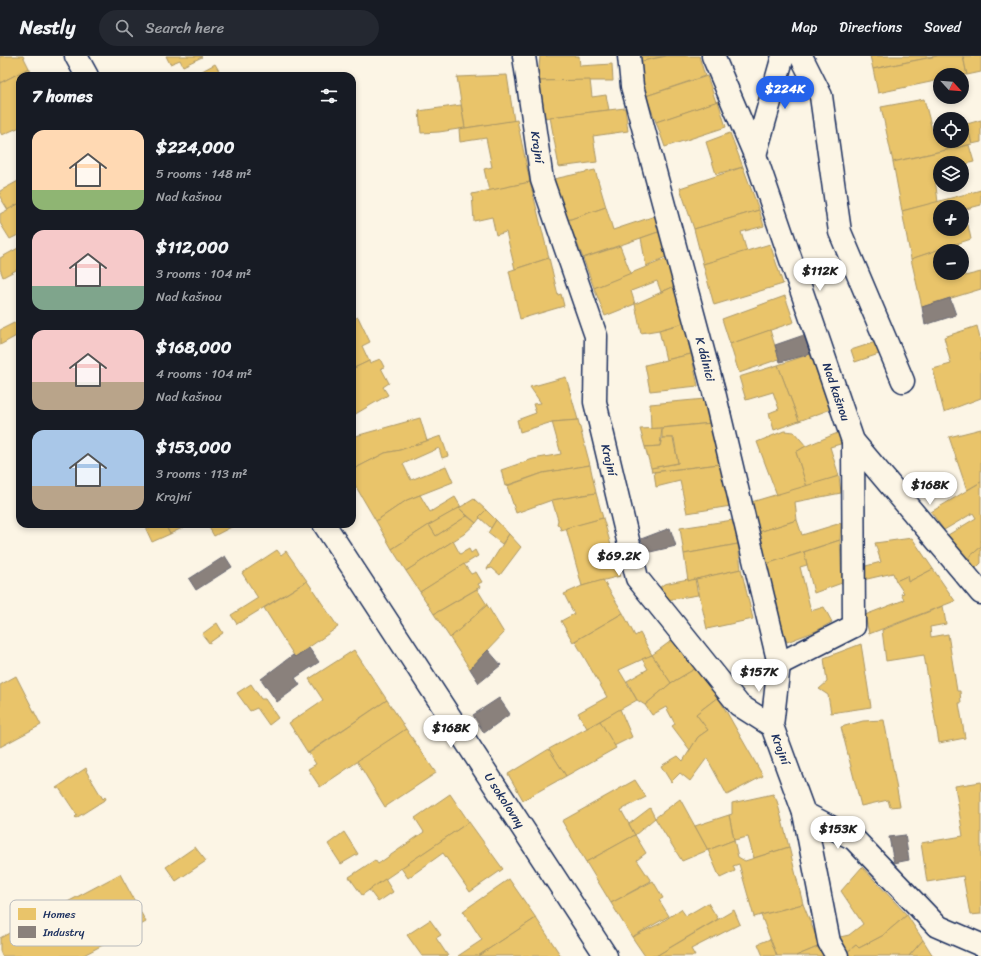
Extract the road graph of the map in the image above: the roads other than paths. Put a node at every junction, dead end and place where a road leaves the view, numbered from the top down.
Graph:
1 (76, 56) edge
2 (524, 56) edge
3 (629, 56) edge
4 (713, 56) edge
5 (783, 56) edge
6 (801, 56) edge
7 (85, 72) edge
8 (755, 155) junction
9 (903, 381) dead end
10 (853, 441) junction
11 (327, 528) edge
12 (981, 593) edge
13 (780, 664) junction
14 (772, 726) junction
15 (804, 813) junction
16 (981, 945) edge
17 (606, 956) edge
18 (837, 956) edge

1 - 7 street
2 - 14 street, Krajní
3 - 13 street, K dálnici
4 - 8 street, Nad kašnou
5 - 8 street
6 - 9 street
8 - 10 street, Nad kašnou
10 - 12 street, Nad kašnou
10 - 13 street
11 - 17 street, U sokolovny
13 - 14 street, K dálnici
14 - 15 street, Krajní
15 - 16 street
15 - 18 street, Krajní

